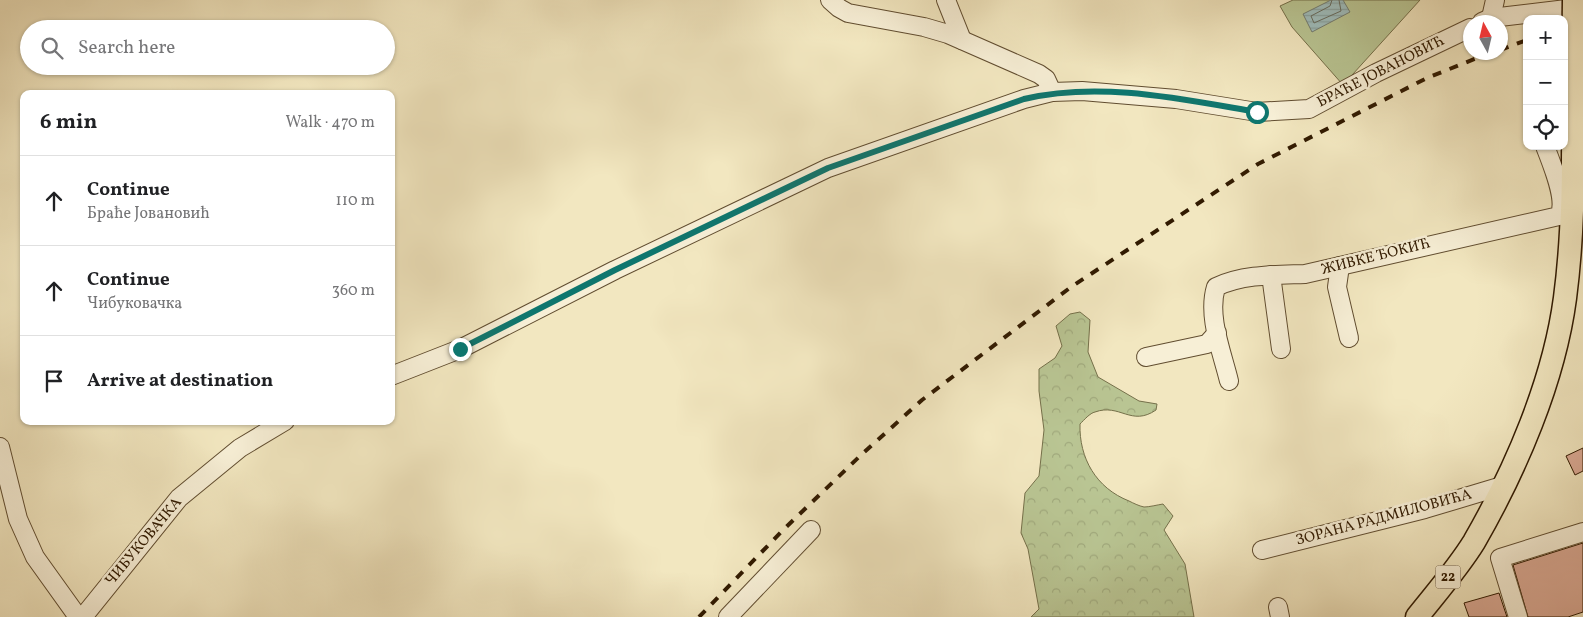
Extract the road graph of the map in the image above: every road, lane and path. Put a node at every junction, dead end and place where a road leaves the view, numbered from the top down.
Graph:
1 (830, 0) edge
2 (946, 0) edge
3 (1495, 0) edge
4 (1574, 0) edge
5 (1583, 7) edge
6 (1488, 15) edge
7 (1508, 17) edge
8 (1463, 31) edge
9 (962, 40) junction
10 (1583, 48) edge
11 (1569, 65) edge
12 (1052, 92) junction
13 (1546, 150) edge
14 (1340, 266) junction
15 (1271, 275) junction
16 (1217, 333) junction
17 (1349, 338) dead end
18 (1281, 349) dead end
19 (1146, 357) dead end
20 (395, 374) edge
21 (1229, 381) dead end
22 (278, 425) edge
23 (0, 447) edge
24 (1505, 485) junction
25 (812, 530) dead end
26 (1583, 532) edge
27 (1262, 550) dead end
28 (78, 617) edge
29 (83, 617) edge
30 (728, 617) edge
31 (1417, 617) edge
32 (1518, 617) edge

1 - 9 street
2 - 9 street
3 - 6 street
4 - 11 main road, 22, bridge
5 - 7 street
8 - 12 street, БРАЋЕ ЈОВАНОВИЋ
9 - 12 street
10 - 11 street
11 - 24 main road, 22
12 - 20 street
13 - 14 street, ЖИВКЕ ЂОКИЋ
14 - 15 street, ЖИВКЕ ЂОКИЋ
14 - 17 street
15 - 16 street, ЖИВКЕ ЂОКИЋ
15 - 18 street
16 - 19 street
16 - 21 street, ЖИВКЕ ЂОКИЋ
22 - 29 street, ЧИБУКОВАЧКА
23 - 28 street
24 - 27 street, ЗОРАНА РАДМИЛОВИЋА
24 - 31 main road, 22
25 - 30 street
26 - 32 street

